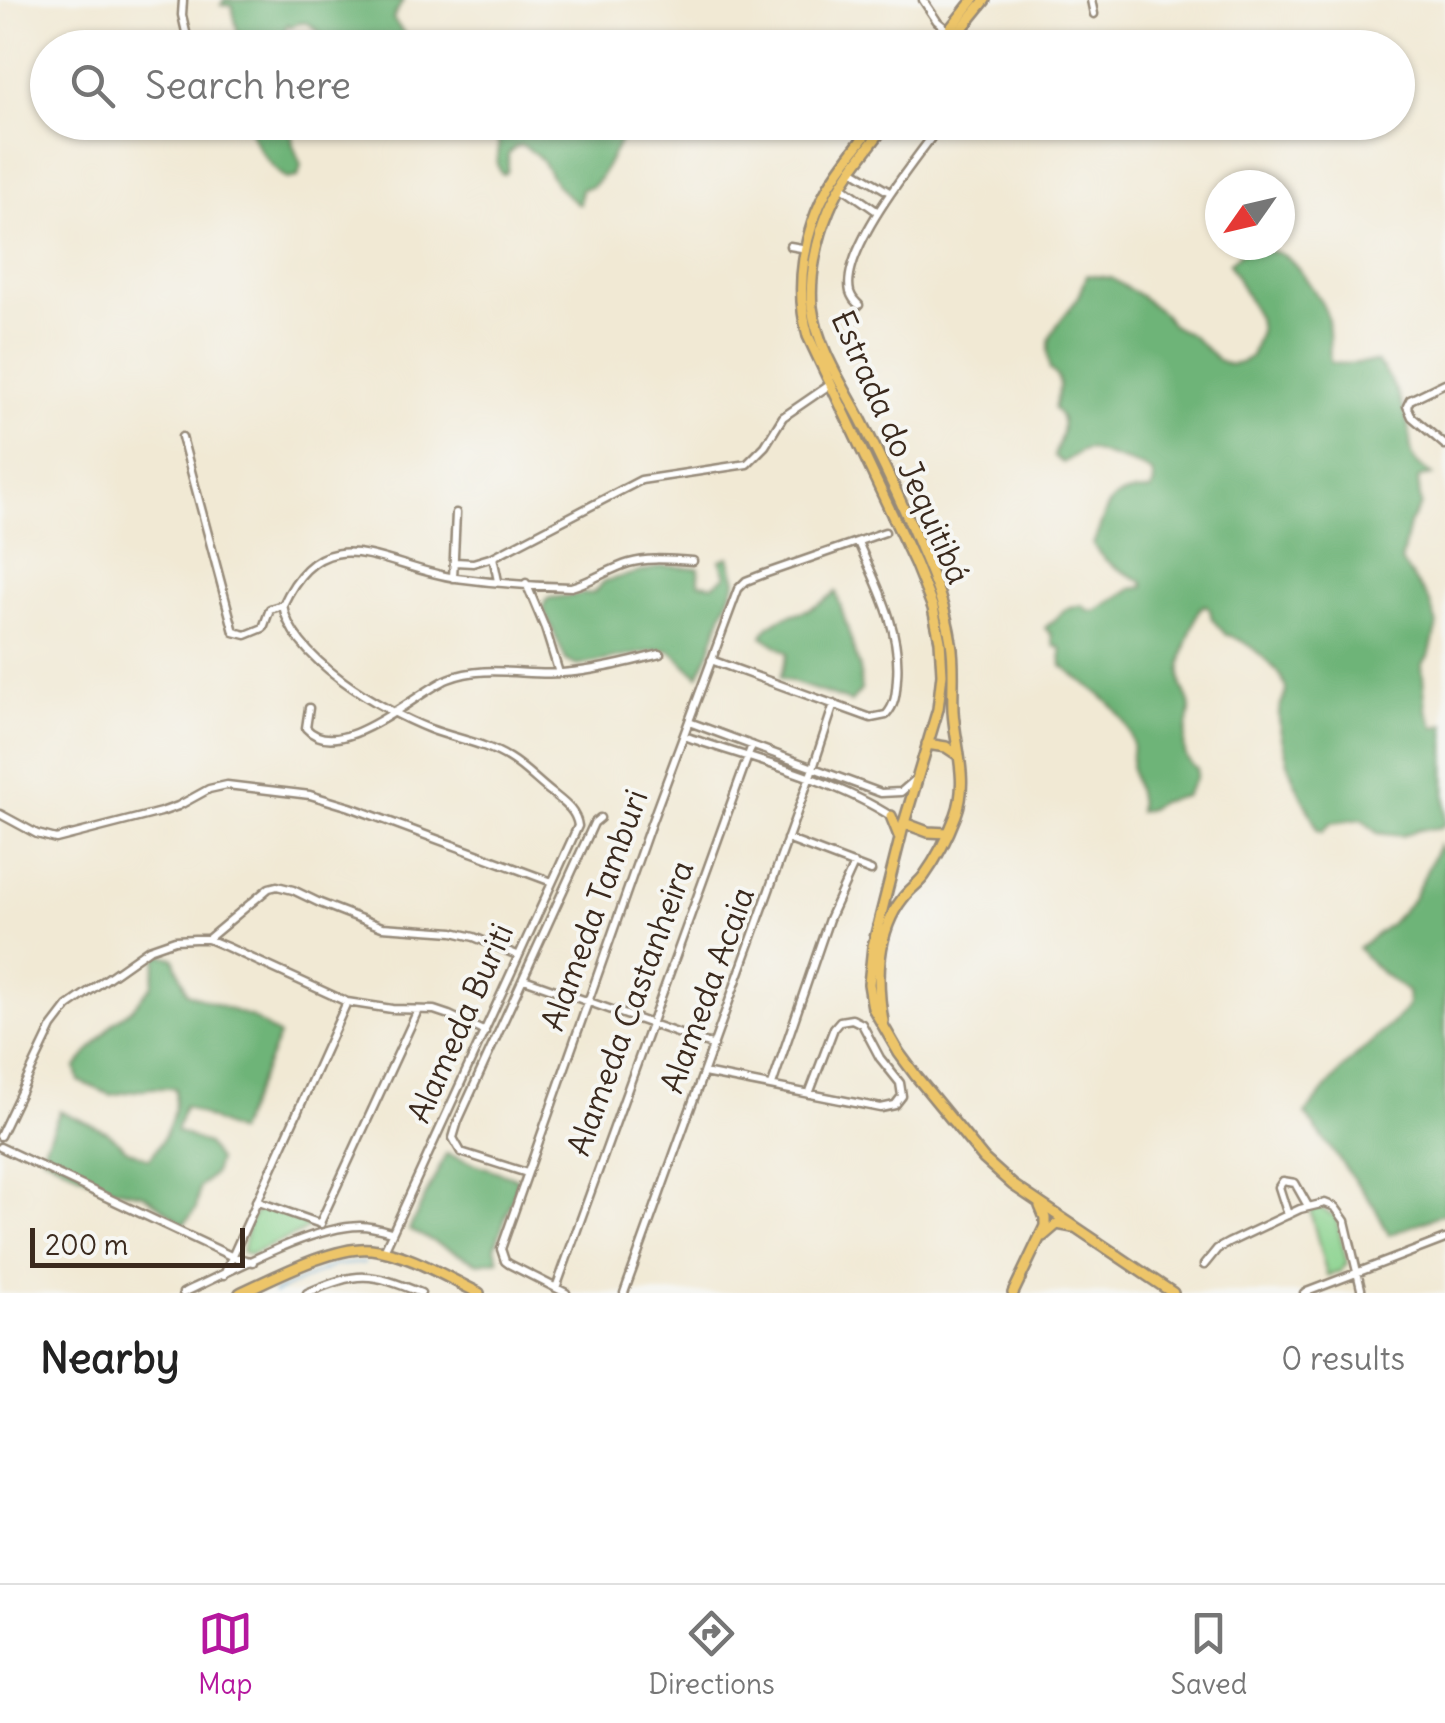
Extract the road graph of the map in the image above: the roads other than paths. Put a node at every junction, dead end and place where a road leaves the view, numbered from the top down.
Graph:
1 (183, 0) edge
2 (923, 0) edge
3 (973, 0) edge
4 (984, 0) edge
5 (1091, 0) edge
6 (1094, 14) dead end
7 (185, 30) edge
8 (947, 30) edge
9 (949, 30) edge
10 (960, 30) edge
11 (862, 140) edge
12 (874, 140) edge
13 (930, 140) edge
14 (852, 170) junction
15 (841, 186) junction
16 (891, 193) junction
17 (878, 212) junction
18 (790, 246) dead end
19 (807, 249) junction
20 (858, 305) dead end
21 (1445, 383) edge
22 (831, 384) junction
23 (182, 437) dead end
24 (1445, 446) edge
25 (456, 513) dead end
26 (886, 532) dead end
27 (858, 542) junction
28 (492, 557) junction
29 (455, 562) junction
30 (693, 562) dead end
31 (453, 578) junction
32 (498, 581) junction
33 (526, 583) junction
34 (282, 604) junction
35 (660, 654) dead end
36 (711, 660) junction
37 (559, 674) junction
38 (834, 704) junction
39 (309, 708) dead end
40 (394, 712) junction
41 (689, 722) junction
42 (684, 736) junction
43 (927, 744) junction
44 (752, 745) junction
45 (747, 757) junction
46 (960, 757) junction
47 (813, 768) junction
48 (919, 776) junction
49 (808, 779) junction
50 (880, 793) junction
51 (875, 805) junction
52 (0, 814) edge
53 (891, 816) junction
54 (600, 818) dead end
55 (904, 824) junction
56 (948, 833) junction
57 (788, 839) junction
58 (900, 848) junction
59 (854, 864) junction
60 (871, 871) dead end
61 (552, 882) junction
62 (208, 939) junction
63 (517, 955) junction
64 (524, 979) junction
65 (347, 1002) junction
66 (588, 1002) junction
67 (418, 1010) junction
68 (650, 1024) junction
69 (884, 1027) junction
70 (485, 1032) junction
71 (714, 1046) junction
72 (704, 1073) junction
73 (772, 1085) junction
74 (809, 1094) junction
75 (0, 1136) edge
76 (0, 1148) edge
77 (527, 1173) junction
78 (256, 1201) junction
79 (1038, 1203) junction
80 (1308, 1206) junction
81 (1288, 1215) junction
82 (320, 1223) junction
83 (1078, 1228) junction
84 (330, 1230) junction
85 (392, 1232) junction
86 (1040, 1238) junction
87 (1445, 1239) edge
88 (384, 1251) junction
89 (231, 1256) junction
90 (253, 1262) junction
91 (1204, 1266) dead end
92 (1357, 1272) junction
93 (224, 1275) junction
94 (556, 1288) junction
95 (183, 1293) edge
96 (240, 1293) edge
97 (307, 1293) edge
98 (421, 1293) edge
99 (479, 1293) edge
100 (566, 1293) edge
101 (624, 1293) edge
102 (1013, 1293) edge
103 (1173, 1293) edge
104 (1304, 1293) edge
105 (1362, 1293) edge

1 - 7 street
2 - 8 street
3 - 9 main road
4 - 10 main road
5 - 6 street
11 - 19 main road, Estrada do Jequitibá
12 - 14 main road, Estrada do Jequitibá
13 - 16 street
14 - 15 main road, Estrada do Jequitibá
14 - 16 street
15 - 17 street
15 - 46 main road, Estrada do Jequitibá
16 - 17 street
17 - 20 street
18 - 19 street
19 - 22 main road, Estrada do Jequitibá
21 - 24 street
22 - 28 street
22 - 43 main road, Estrada do Jequitibá
23 - 34 street
25 - 29 street
26 - 27 street
27 - 36 street, Alameda Tamburi
27 - 38 street
28 - 29 street
28 - 32 street
29 - 31 street
30 - 33 street
31 - 32 street
31 - 34 street
32 - 33 street
33 - 37 street
34 - 40 street
35 - 37 street
36 - 38 street
36 - 41 street, Alameda Tamburi
37 - 40 street
38 - 47 street, Alameda Acaia
39 - 40 street
40 - 61 street, Alameda Buriti
41 - 42 street, Alameda Tamburi
41 - 44 street
42 - 45 street
42 - 66 street, Alameda Tamburi
43 - 46 main road
43 - 48 main road, Estrada do Jequitibá
44 - 45 street, Alameda Castanheira
44 - 47 street
45 - 49 street
45 - 68 street, Alameda Castanheira
46 - 56 main road, Estrada do Jequitibá
47 - 49 street, Alameda Acaia
47 - 50 street
48 - 50 street
48 - 55 main road, Estrada do Jequitibá
49 - 51 street
49 - 57 street, Alameda Acaia
50 - 51 street
51 - 53 street
52 - 61 street
53 - 55 street
53 - 58 main road
54 - 64 street
55 - 56 main road
55 - 58 main road, Estrada do Jequitibá
56 - 69 main road, Estrada do Jequitibá
57 - 59 street
57 - 71 street, Alameda Acaia
58 - 69 main road, Estrada do Jequitibá
59 - 60 street
59 - 73 street
61 - 63 street, Alameda Buriti
62 - 63 street
62 - 65 street
62 - 75 street
63 - 70 street, Alameda Buriti
64 - 66 street
64 - 77 street
65 - 67 street
65 - 78 street
66 - 68 street
66 - 77 street, Alameda Tamburi
67 - 70 street
67 - 82 street
68 - 71 street
68 - 94 street, Alameda Castanheira
69 - 79 main road, Estrada do Jequitibá
70 - 85 street, Alameda Buriti
71 - 72 street, Alameda Acaia
72 - 73 street
72 - 101 street, Alameda Acaia
73 - 74 street
74 - 74 street
76 - 89 street
77 - 94 street, Alameda Tamburi
78 - 82 street
78 - 89 street
79 - 83 main road, Estrada do Jequitibá
79 - 86 main road
80 - 81 street
80 - 81 street
80 - 92 street
81 - 91 street
82 - 84 street
83 - 86 main road
83 - 103 main road, Estrada do Jequitibá
84 - 85 street
84 - 90 street
85 - 88 street, Alameda Buriti
86 - 102 main road
87 - 92 street
88 - 96 main road
88 - 99 main road
89 - 90 street
89 - 93 street
90 - 93 street
92 - 104 street
92 - 105 street
93 - 95 street
94 - 100 street
97 - 98 street

